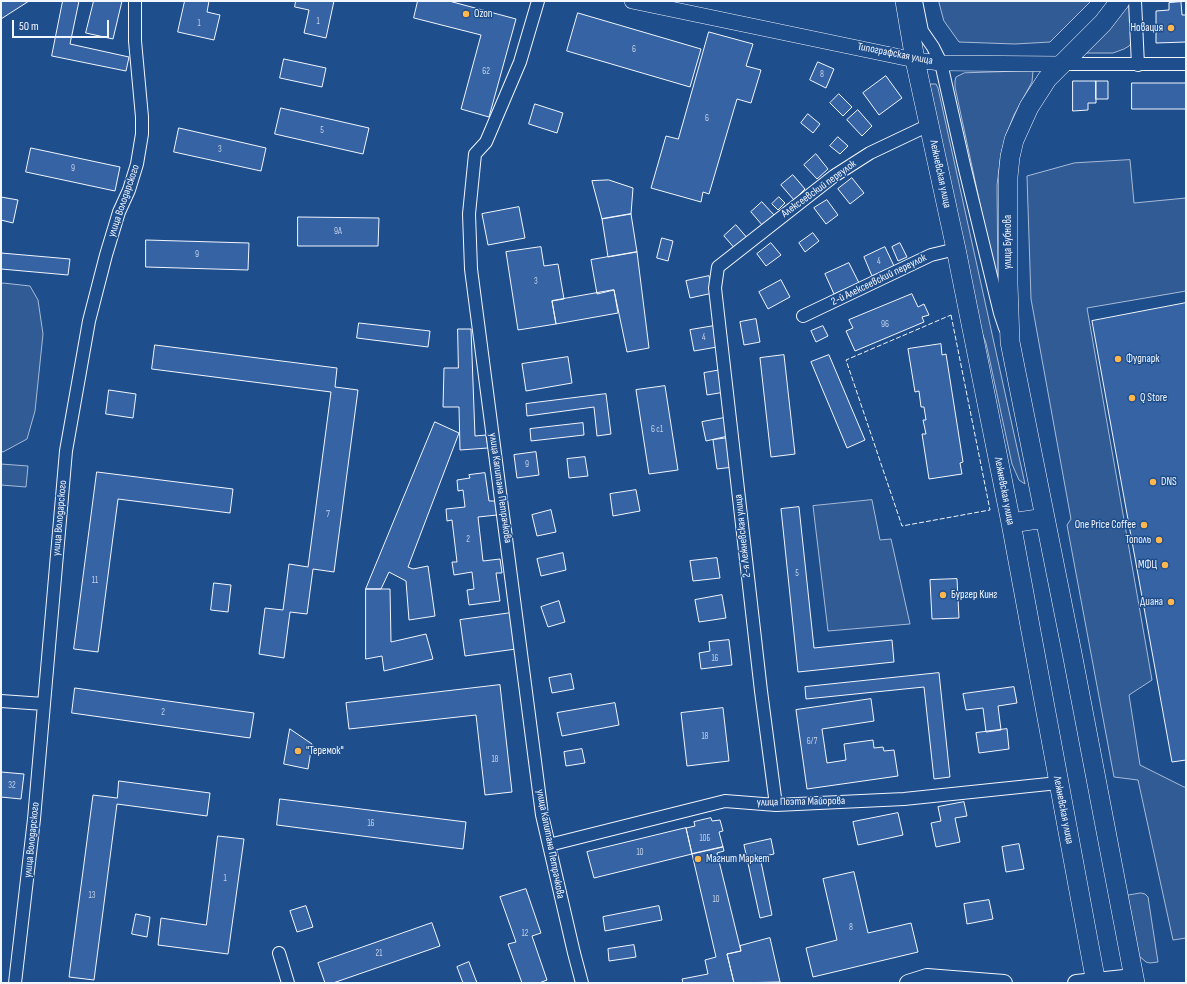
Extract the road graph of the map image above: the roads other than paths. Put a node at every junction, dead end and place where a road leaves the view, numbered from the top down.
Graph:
1 (135, 1) edge
2 (538, 1) edge
3 (632, 1) edge
4 (905, 1) edge
5 (916, 1) edge
6 (1120, 1) edge
7 (1135, 1) edge
8 (915, 60) junction
9 (941, 63) junction
10 (1060, 64) junction
11 (1186, 64) edge
12 (1138, 65) junction
13 (929, 125) junction
14 (956, 248) junction
15 (718, 267) joint
16 (803, 316) dead end
17 (1010, 342) junction
18 (1045, 518) junction
19 (1011, 523) junction
20 (1, 701) edge
21 (44, 704) junction
22 (1058, 782) junction
23 (776, 805) junction
24 (548, 845) junction
25 (279, 953) dead end
26 (1135, 980) edge
27 (1096, 982) edge
28 (15, 983) edge
29 (288, 983) edge
30 (582, 983) edge
31 (908, 983) edge
32 (1004, 983) edge
33 (1076, 983) edge

1 - 21 street, улица Володарского
2 - 24 street, улица Капитана Петрачкова
3 - 8 street, Типографская улица
4 - 8 highway, Лежневская улица
5 - 9 street
6 - 10 highway, улица Бубнова
7 - 12 street
8 - 9 street, Типографская улица
8 - 13 highway, Лежневская улица
9 - 10 street, Типографская улица
9 - 17 street
10 - 12 street, Типографская улица
10 - 17 highway, улица Бубнова
11 - 12 street, Типографская улица
13 - 14 highway, Лежневская улица
13 - 15 street, Алексеевский переулок
14 - 16 street, 2-й Алексеевский переулок
14 - 19 highway, Лежневская улица
15 - 23 street, 2-я Лежневская улица
17 - 18 highway, улица Бубнова
18 - 19 highway
18 - 26 highway
19 - 22 highway, Лежневская улица
20 - 21 street
21 - 28 street, улица Володарского
22 - 23 street, улица Поэта Майорова
22 - 27 highway, Лежневская улица
23 - 24 street, улица Поэта Майорова
24 - 30 street, улица Капитана Петрачкова
25 - 29 street
26 - 27 main road
27 - 33 main road
31 - 32 main road

